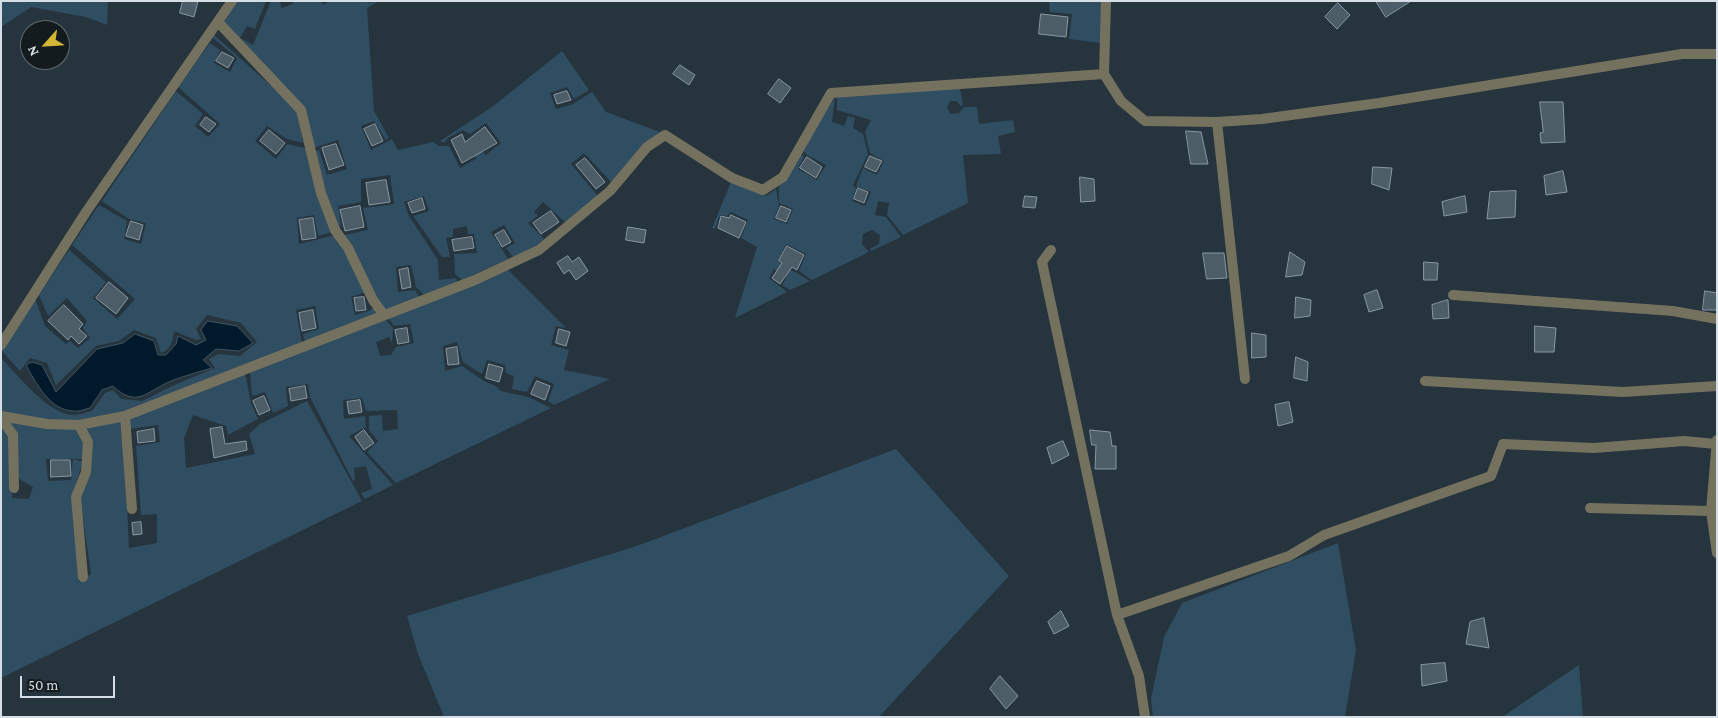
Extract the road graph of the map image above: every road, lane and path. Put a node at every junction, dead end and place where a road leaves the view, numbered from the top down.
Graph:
1 (232, 1) edge
2 (1106, 1) edge
3 (218, 22) junction
4 (1717, 54) edge
5 (1104, 74) junction
6 (1217, 122) junction
7 (1051, 250) dead end
8 (1453, 295) dead end
9 (384, 315) junction
10 (1717, 319) edge
11 (2, 341) edge
12 (1245, 379) dead end
13 (1425, 382) dead end
14 (1717, 386) edge
15 (125, 416) junction
16 (1, 417) edge
17 (79, 424) junction
18 (1716, 442) edge
19 (14, 488) dead end
20 (1590, 508) dead end
21 (132, 509) dead end
22 (1711, 511) junction
23 (1717, 553) edge
24 (83, 577) dead end
25 (1117, 615) junction
26 (1146, 717) edge

1 - 3 street
2 - 5 street
3 - 9 street
3 - 11 street
4 - 6 street
5 - 6 street
5 - 9 street
6 - 12 street
7 - 25 street
8 - 10 street
9 - 15 street
13 - 14 street
15 - 17 street
15 - 21 street
16 - 17 street
16 - 19 street
17 - 24 street
18 - 22 street
18 - 25 street
20 - 22 street
22 - 23 street
25 - 26 street

